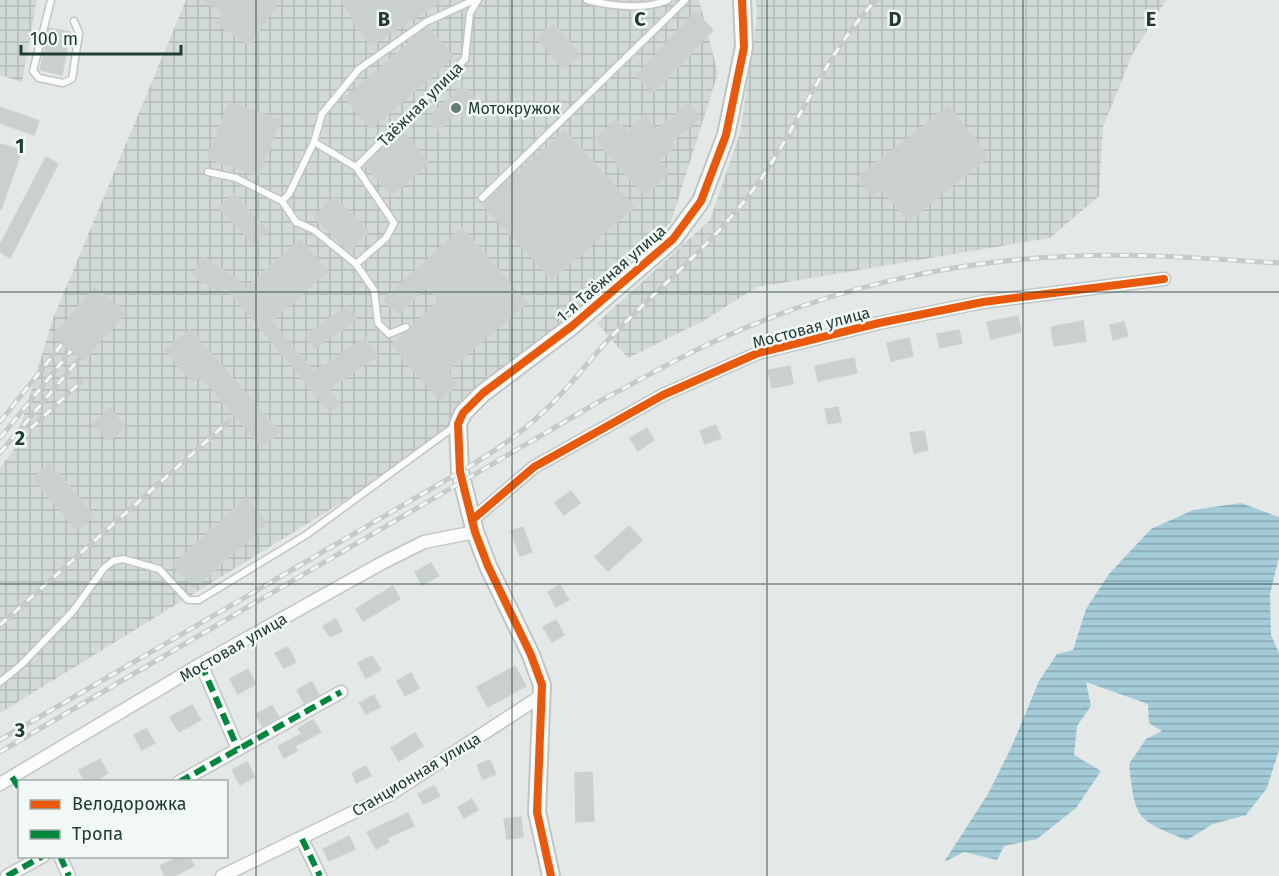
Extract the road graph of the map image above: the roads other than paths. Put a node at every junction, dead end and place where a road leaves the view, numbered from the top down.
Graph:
1 (51, 0) edge
2 (476, 0) edge
3 (587, 0) edge
4 (668, 0) edge
5 (685, 0) edge
6 (742, 0) edge
7 (74, 21) dead end
8 (314, 142) junction
9 (356, 167) junction
10 (208, 172) dead end
11 (482, 198) dead end
12 (282, 201) junction
13 (356, 264) junction
14 (1164, 279) dead end
15 (406, 327) dead end
16 (458, 424) junction
17 (474, 526) junction
18 (201, 664) junction
19 (0, 682) edge
20 (341, 692) dead end
21 (542, 696) junction
22 (238, 749) junction
23 (12, 777) junction
24 (183, 780) edge
25 (0, 784) edge
26 (18, 786) edge
27 (302, 839) junction
28 (39, 858) edge
29 (61, 858) edge
30 (7, 876) edge
31 (69, 876) edge
32 (222, 876) edge
33 (320, 876) edge
34 (550, 876) edge

1 - 7 lane
2 - 8 lane
2 - 9 lane, Таёжная улица
3 - 4 lane
5 - 11 lane
6 - 16 street, 1-я Таёжная улица
8 - 9 lane
8 - 12 lane
9 - 13 lane
10 - 12 lane
12 - 13 lane
13 - 15 lane
14 - 17 street, Мостовая улица
16 - 17 street
16 - 19 lane
17 - 18 street, Мостовая улица
17 - 21 street
18 - 22 street
18 - 23 street, Мостовая улица
20 - 22 street
21 - 27 street, Станционная улица
21 - 34 street
22 - 24 street
23 - 25 street, Мостовая улица
23 - 26 street
27 - 32 street, Станционная улица
27 - 33 street
28 - 30 street
29 - 31 street

